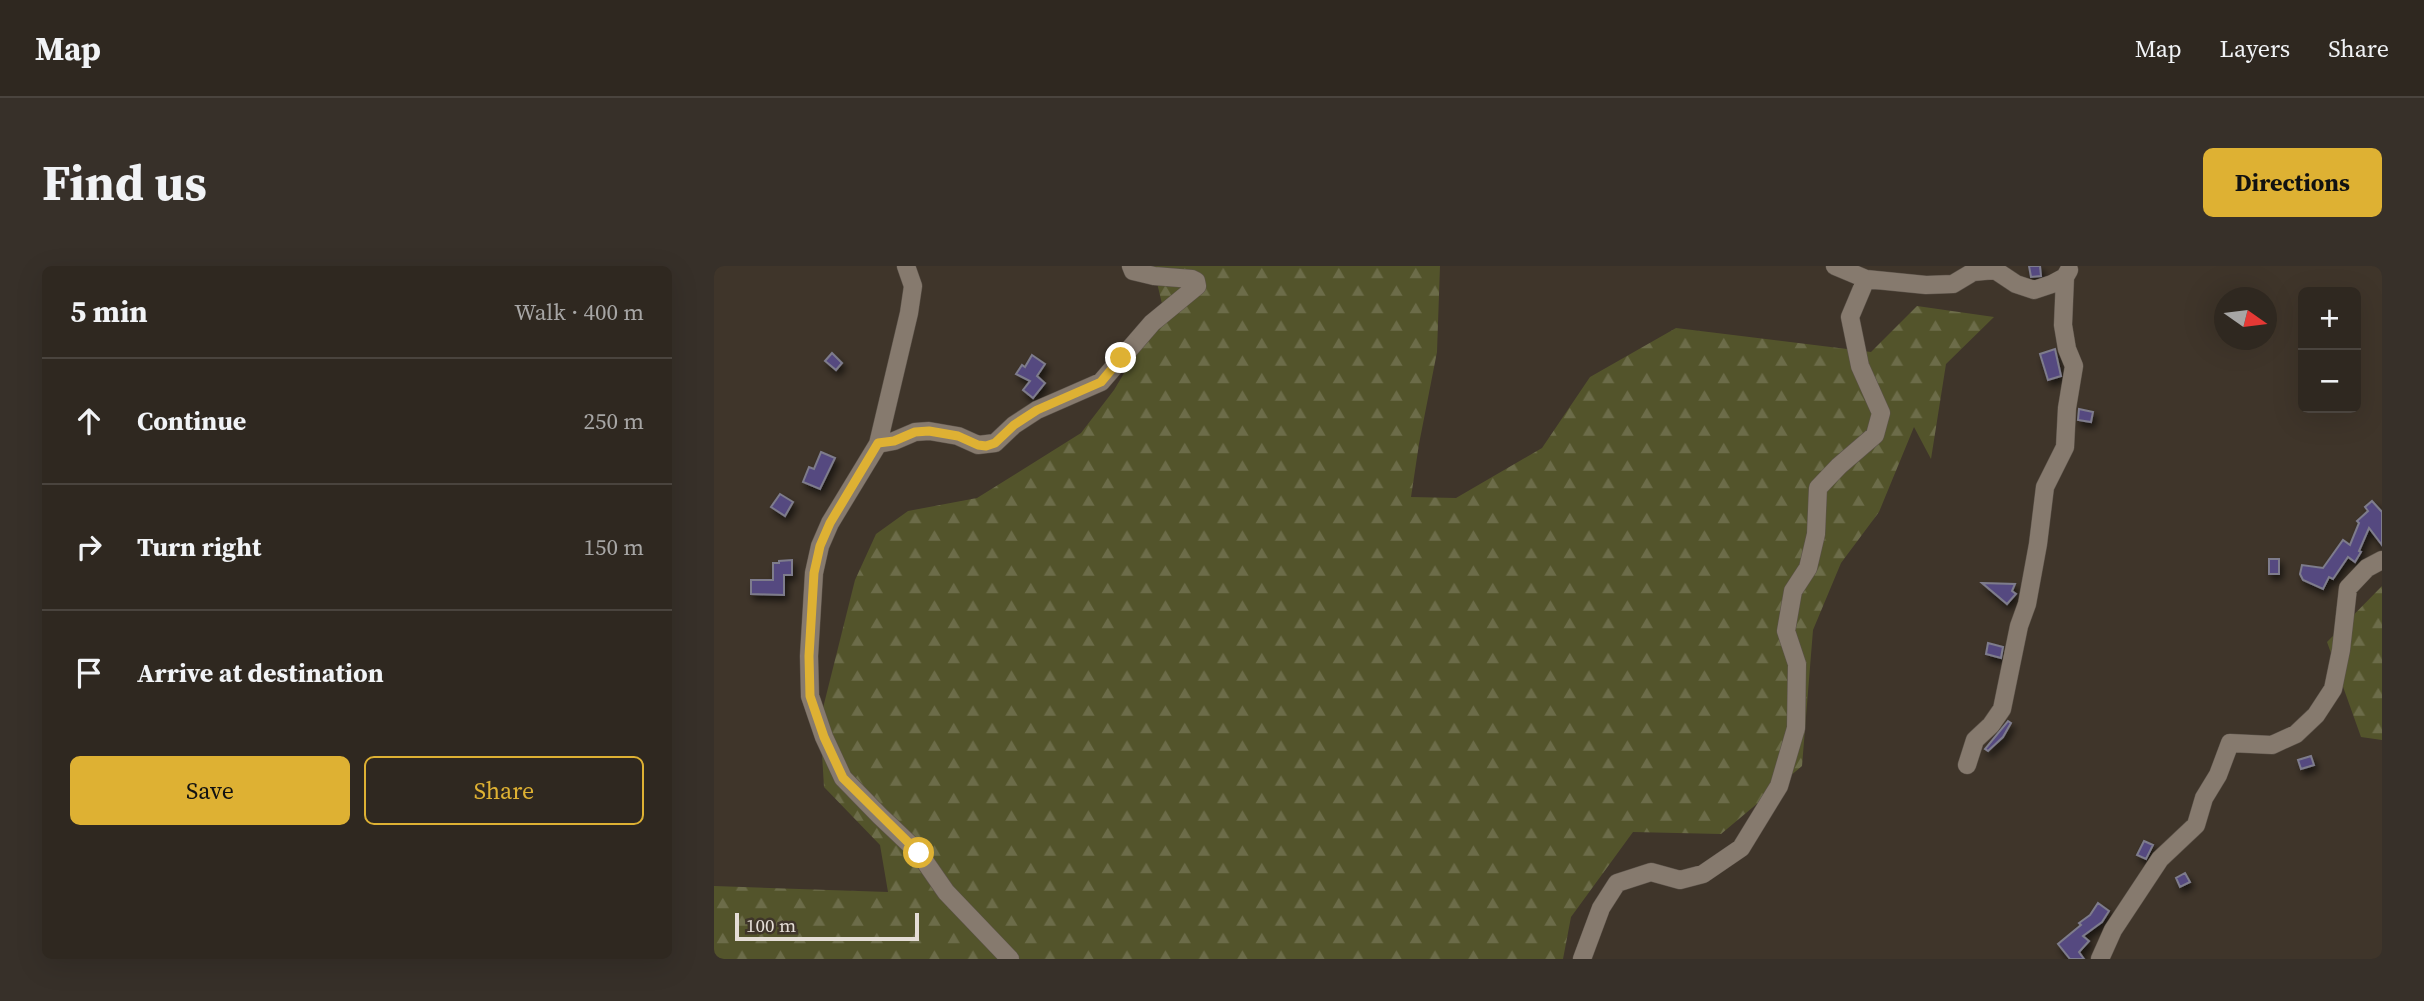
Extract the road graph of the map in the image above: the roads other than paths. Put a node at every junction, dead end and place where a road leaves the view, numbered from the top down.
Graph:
1 (906, 266) edge
2 (1130, 266) edge
3 (1835, 266) edge
4 (2068, 271) edge
5 (1866, 279) junction
6 (878, 443) junction
7 (2382, 560) edge
8 (1967, 765) dead end
9 (1010, 959) edge
10 (1582, 959) edge
11 (2101, 959) edge

1 - 6 street
2 - 6 street
3 - 5 street
4 - 5 street
4 - 8 street
5 - 10 street
6 - 9 street
7 - 11 street

